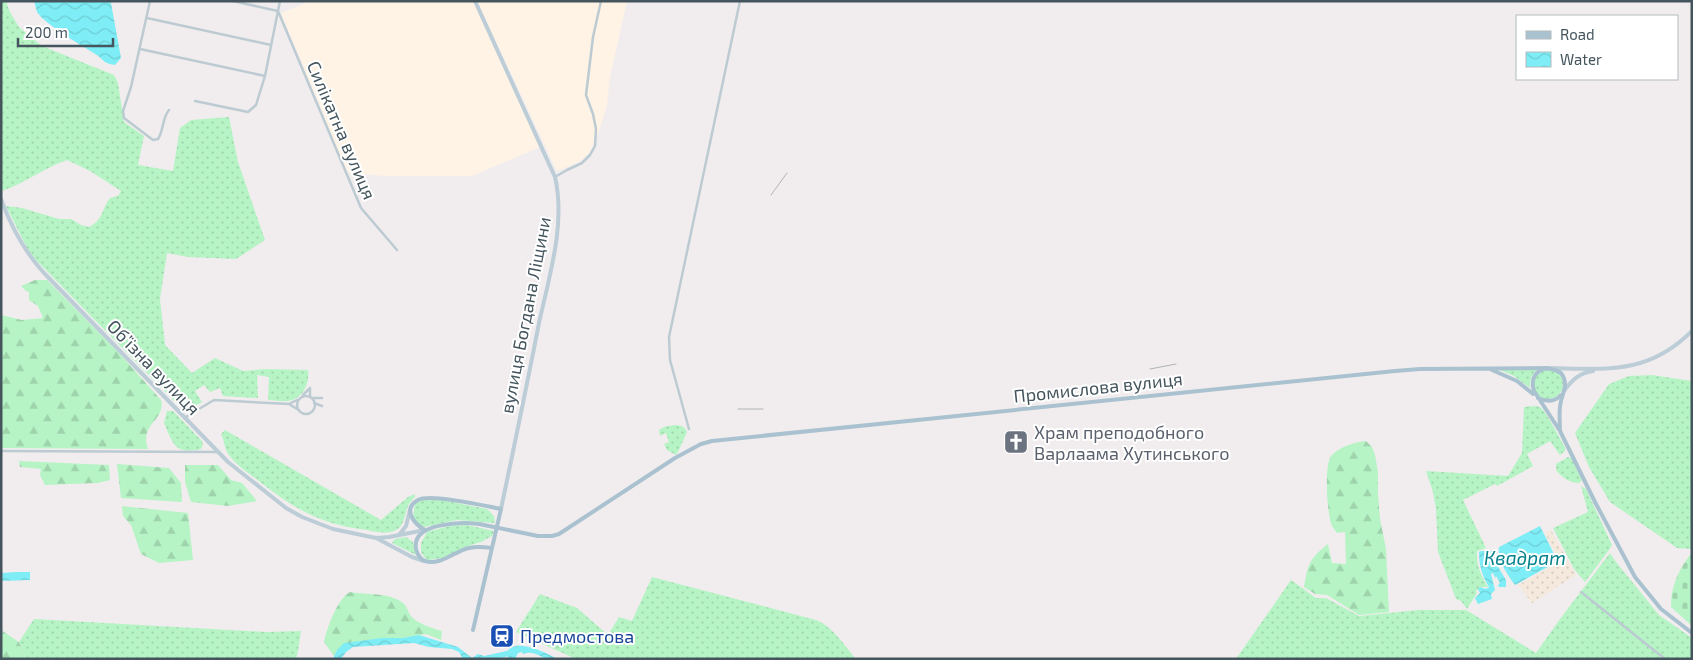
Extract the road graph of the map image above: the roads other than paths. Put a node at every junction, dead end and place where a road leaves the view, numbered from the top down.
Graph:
1 (150, 1) edge
2 (233, 1) edge
3 (280, 1) edge
4 (475, 1) edge
5 (601, 1) edge
6 (740, 1) edge
7 (278, 11) junction
8 (147, 18) junction
9 (271, 44) junction
10 (140, 50) junction
11 (265, 76) junction
12 (195, 101) dead end
13 (169, 110) dead end
14 (555, 177) junction
15 (1, 199) edge
16 (397, 250) dead end
17 (1692, 332) edge
18 (1548, 368) junction
19 (1488, 369) junction
20 (1602, 369) junction
21 (1564, 391) junction
22 (302, 396) junction
23 (1538, 398) junction
24 (297, 400) junction
25 (313, 400) junction
26 (289, 404) junction
27 (315, 408) junction
28 (297, 409) junction
29 (184, 418) junction
30 (689, 429) dead end
31 (1560, 431) junction
32 (1, 450) edge
33 (218, 452) junction
34 (411, 508) junction
35 (500, 509) junction
36 (425, 530) junction
37 (399, 535) junction
38 (376, 538) junction
39 (492, 548) junction
40 (426, 561) junction
41 (1581, 592) dead end
42 (473, 630) dead end
43 (1692, 633) edge
44 (1666, 659) edge

1 - 8 street
2 - 7 street
3 - 7 street
4 - 14 main road, вулиця Богдана Ліщини
5 - 14 street
6 - 30 street
7 - 9 street
7 - 16 street, Силікатна вулиця
8 - 9 street
8 - 10 street
9 - 11 street
10 - 11 street
10 - 13 street
11 - 12 street
14 - 35 main road, вулиця Богдана Ліщини
15 - 29 main road, Об’їзна вулиця
17 - 20 main road, Промислова вулиця
18 - 19 main road, Промислова вулиця
18 - 20 main road, Промислова вулиця
18 - 21 main road
18 - 23 main road
19 - 23 main road, Промислова вулиця
19 - 36 main road, Промислова вулиця, bridge
20 - 21 main road, Промислова вулиця
21 - 23 main road
21 - 31 main road
22 - 24 street
22 - 25 street
22 - 25 street
23 - 31 main road
24 - 26 street
24 - 28 street
25 - 27 street
25 - 27 street
26 - 28 street
26 - 29 street
27 - 28 street
29 - 33 main road, Об’їзна вулиця
31 - 43 main road
32 - 33 street
33 - 38 main road, Об’їзна вулиця
34 - 35 main road
34 - 36 main road
34 - 37 main road
35 - 39 main road
36 - 37 main road
36 - 40 main road
37 - 38 main road
38 - 40 main road
39 - 40 main road
39 - 42 main road
41 - 44 street

